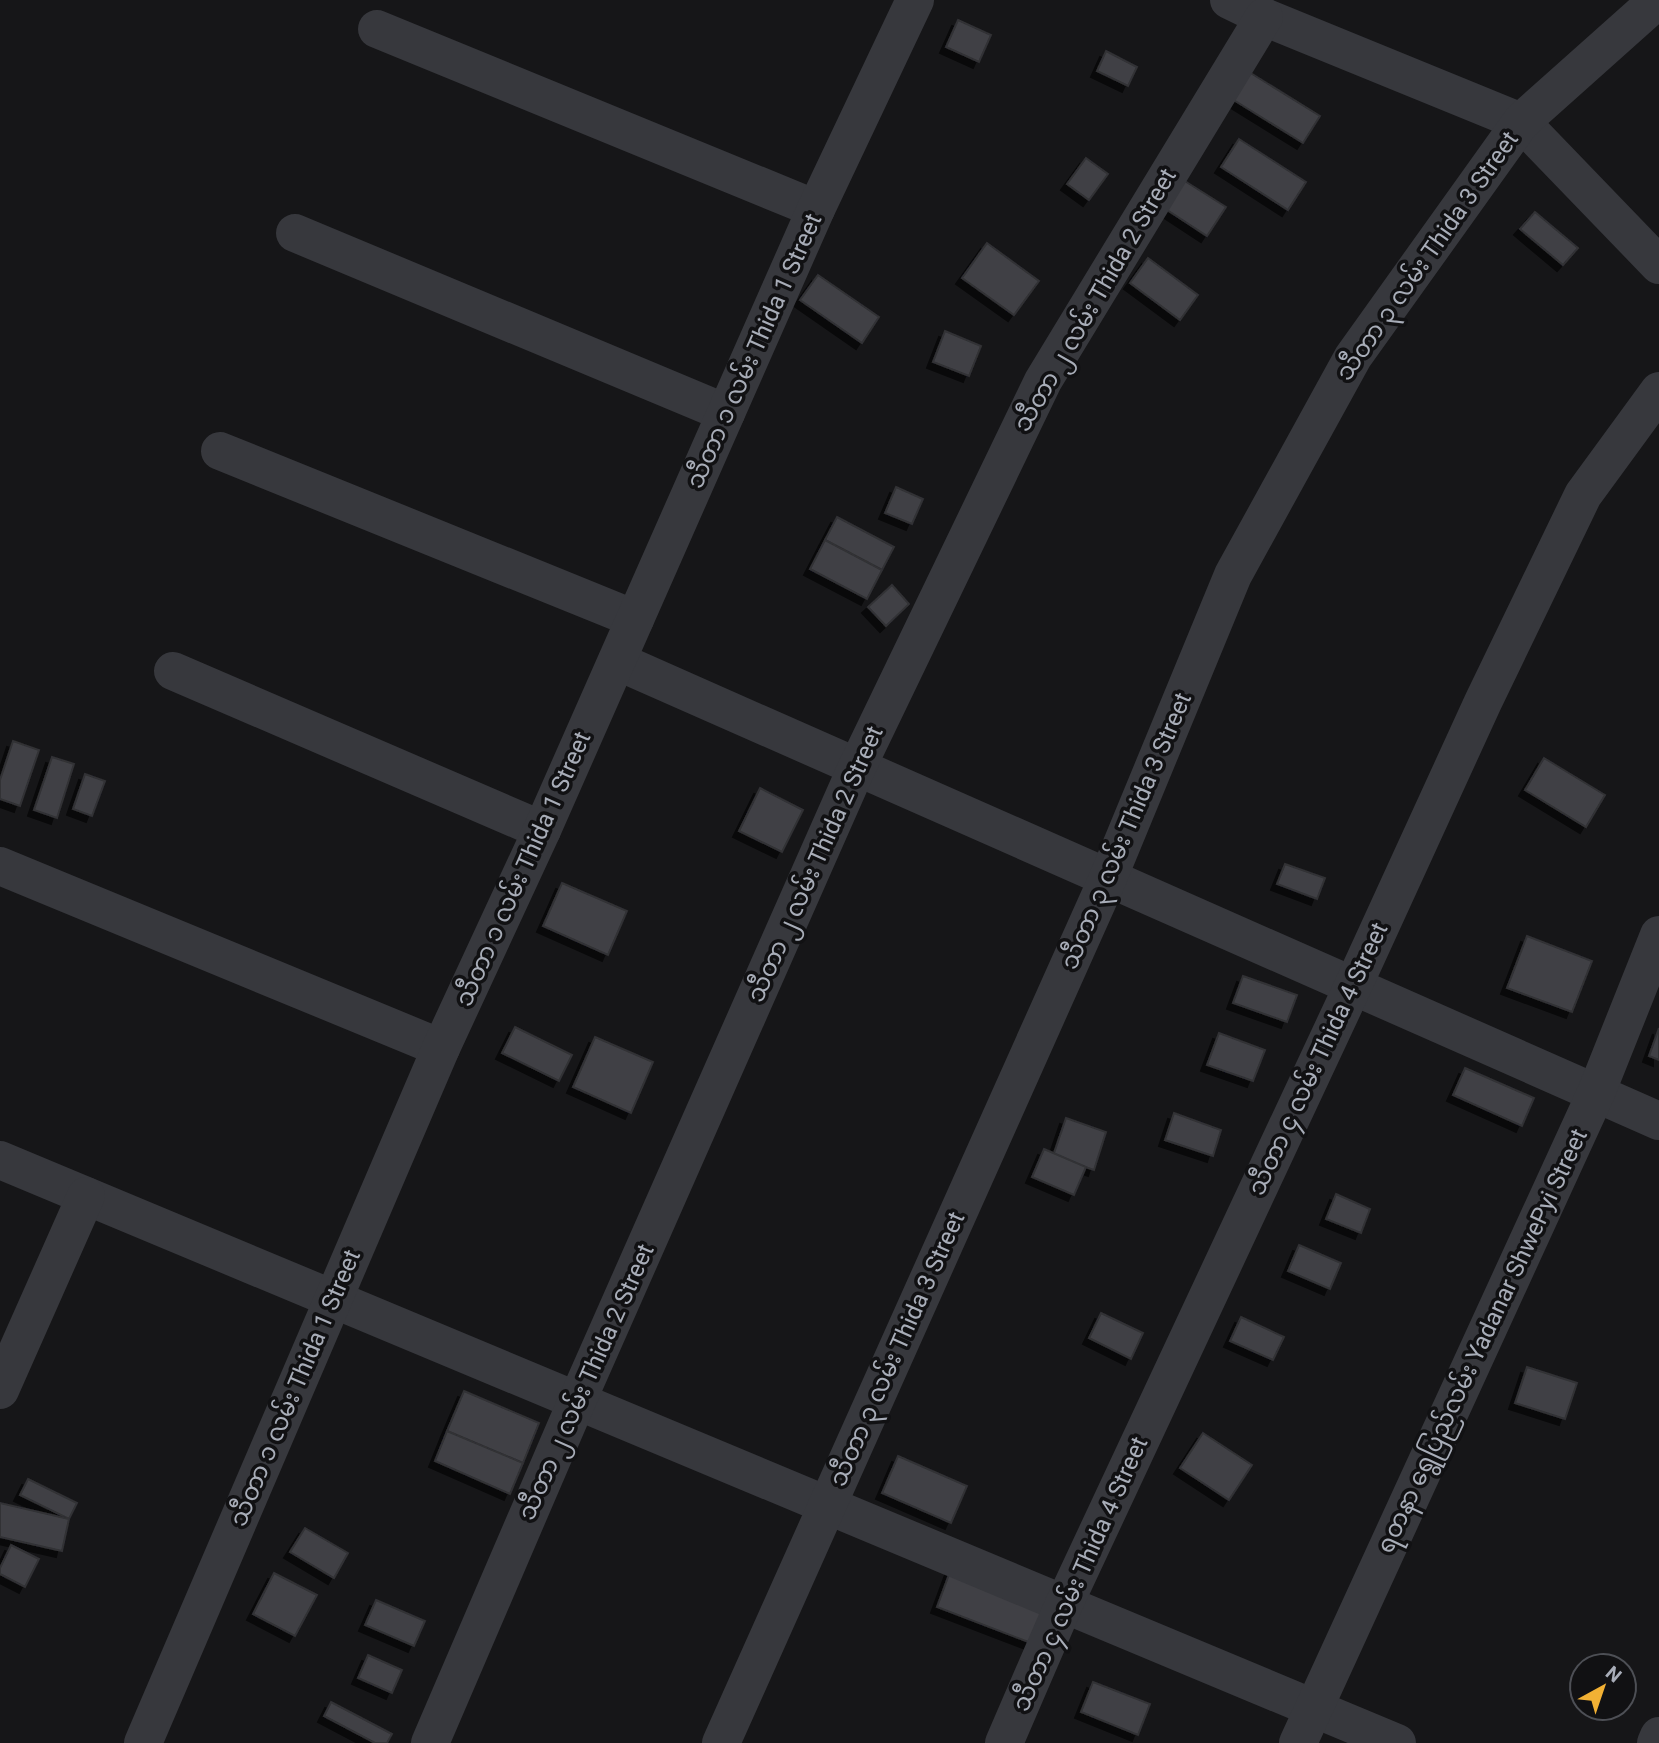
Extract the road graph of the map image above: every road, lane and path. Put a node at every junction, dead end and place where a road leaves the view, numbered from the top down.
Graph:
1 (915, 0) edge
2 (1229, 0) edge
3 (1659, 2) edge
4 (1264, 17) junction
5 (377, 29) dead end
6 (1521, 122) junction
7 (816, 209) junction
8 (295, 233) dead end
9 (1659, 265) edge
10 (1659, 391) edge
11 (726, 413) junction
12 (220, 451) dead end
13 (635, 619) junction
14 (617, 661) junction
15 (173, 671) dead end
16 (857, 767) junction
17 (542, 830) junction
18 (0, 866) edge
19 (1108, 878) junction
20 (1659, 935) edge
21 (1353, 986) junction
22 (441, 1048) junction
23 (1596, 1093) junction
24 (1659, 1121) edge
25 (0, 1160) edge
26 (86, 1196) junction
27 (333, 1299) junction
28 (0, 1390) edge
29 (577, 1401) junction
30 (827, 1505) junction
31 (1064, 1604) junction
32 (1313, 1708) junction
33 (1659, 1736) edge
34 (143, 1743) edge
35 (430, 1743) edge
36 (721, 1743) edge
37 (1004, 1743) edge
38 (1298, 1743) edge
39 (1397, 1743) edge
40 (1656, 1743) edge

1 - 7 street, သီတာ ၁ လမ်း Thida 1 Street
2 - 4 street
3 - 6 street, သီတာ ၃ လမ်း Thida 3 Street
4 - 6 street
4 - 16 street, သီတာ ၂ လမ်း Thida 2 Street
5 - 7 street
6 - 9 street
6 - 19 street, သီတာ ၃ လမ်း Thida 3 Street
7 - 11 street, သီတာ ၁ လမ်း Thida 1 Street
8 - 11 street
10 - 21 street, သီတာ ၄ လမ်း Thida 4 Street
11 - 13 street, သီတာ ၁ လမ်း Thida 1 Street
12 - 13 street
13 - 14 street, သီတာ ၁ လမ်း Thida 1 Street
14 - 16 street
14 - 17 street, သီတာ ၁ လမ်း Thida 1 Street
15 - 17 street
16 - 19 street
16 - 29 street, သီတာ ၂ လမ်း Thida 2 Street
17 - 22 street, သီတာ ၁ လမ်း Thida 1 Street
18 - 22 street
19 - 21 street
19 - 30 street, သီတာ ၃ လမ်း Thida 3 Street
20 - 23 street, ရတနာ ရွေပြည်လမ်း Yadanar ShwePyi Street
21 - 23 street
21 - 31 street, သီတာ ၄ လမ်း Thida 4 Street
22 - 27 street, သီတာ ၁ လမ်း Thida 1 Street
23 - 24 street
23 - 32 street, ရတနာ ရွေပြည်လမ်း Yadanar ShwePyi Street
25 - 26 street
26 - 27 street
26 - 28 street
27 - 29 street
27 - 34 street, သီတာ ၁ လမ်း Thida 1 Street
29 - 30 street
29 - 35 street, သီတာ ၂ လမ်း Thida 2 Street
30 - 31 street
30 - 36 street, သီတာ ၃ လမ်း Thida 3 Street
31 - 32 street
31 - 37 street, သီတာ ၄ လမ်း Thida 4 Street
32 - 38 street, ရတနာ ရွေပြည်လမ်း Yadanar ShwePyi Street
32 - 39 street
33 - 40 street

